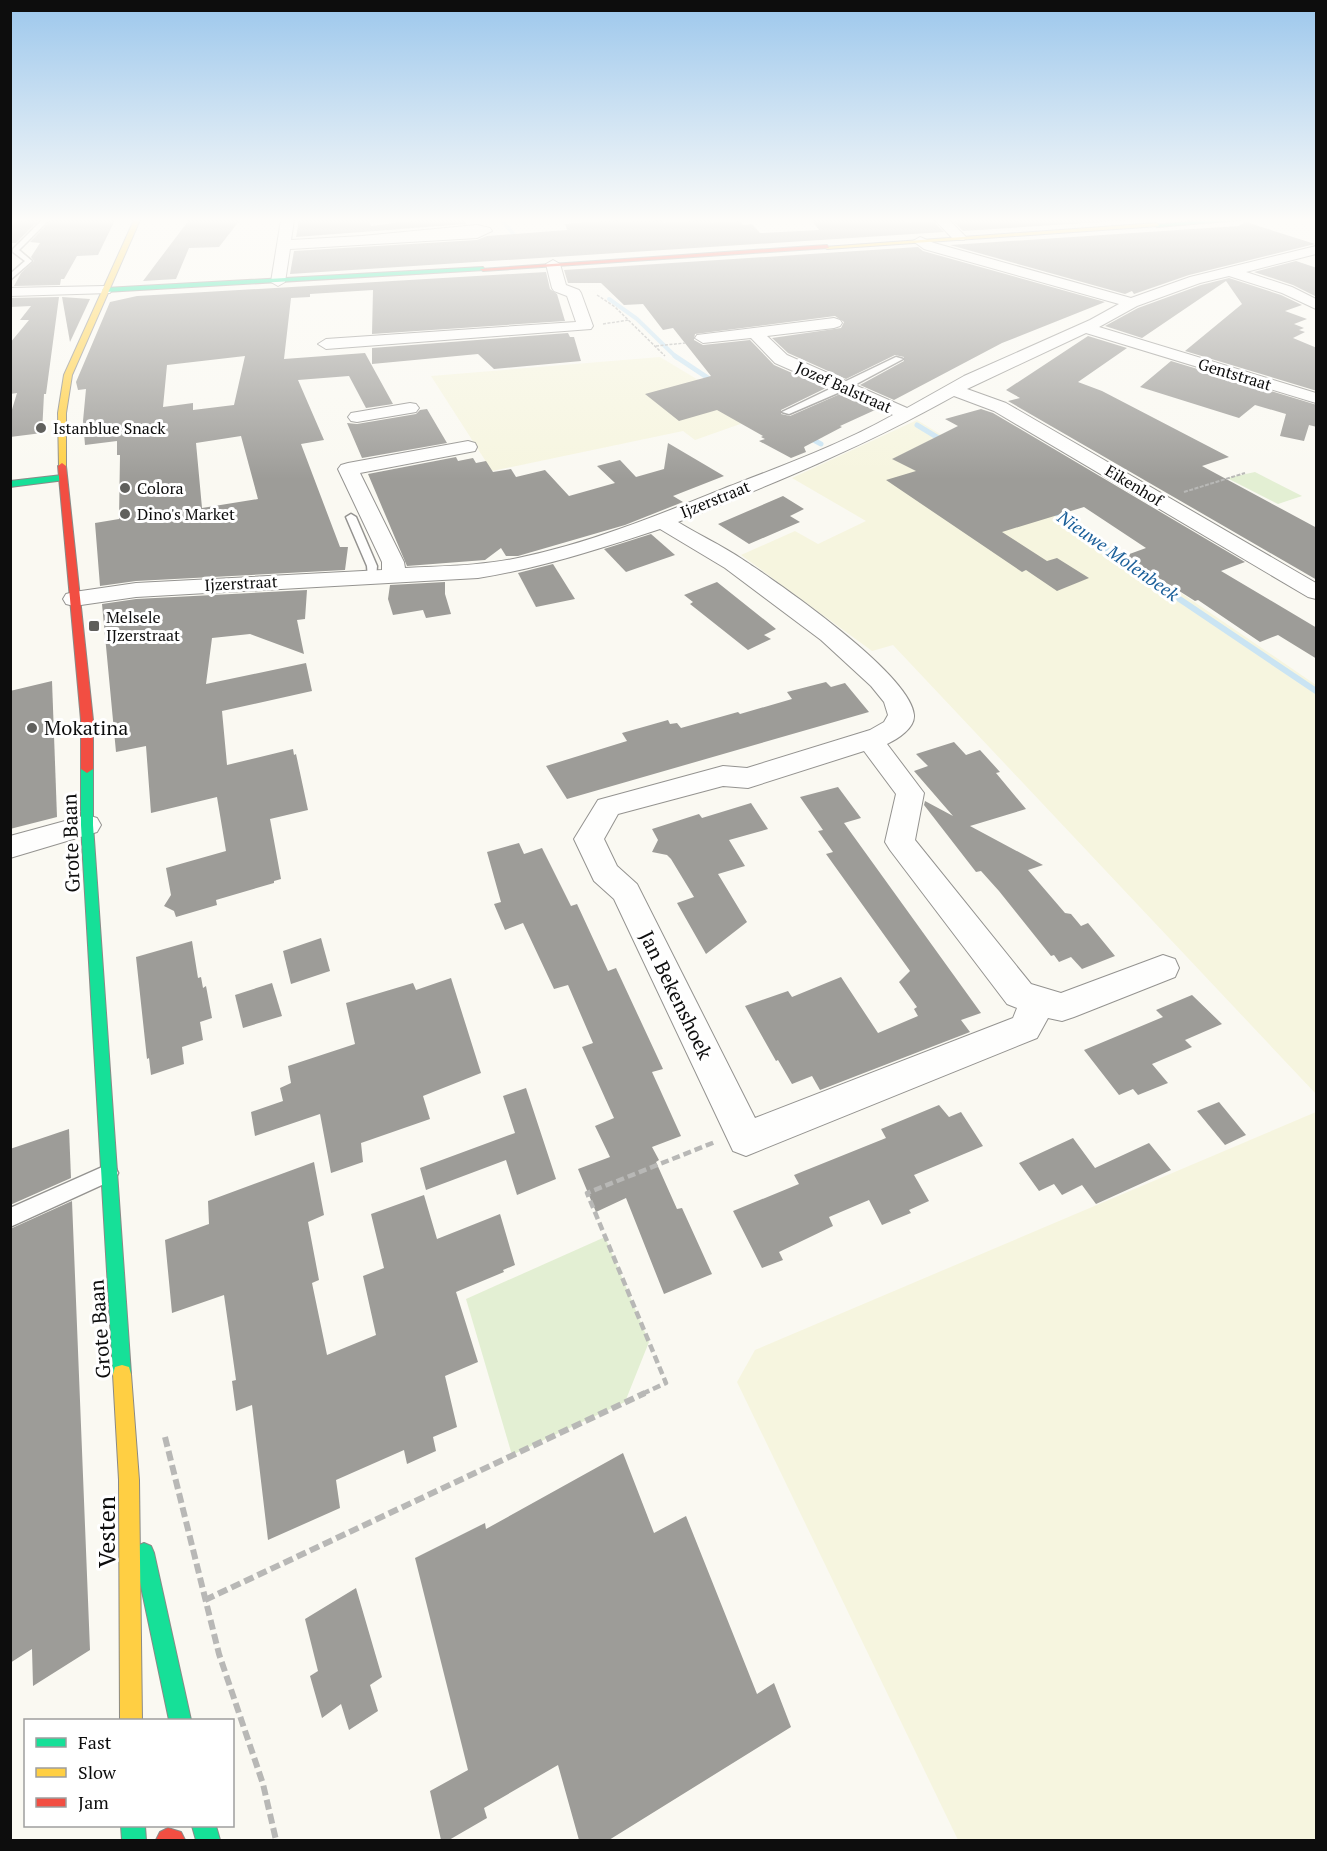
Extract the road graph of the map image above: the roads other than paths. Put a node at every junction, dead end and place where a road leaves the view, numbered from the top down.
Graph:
1 (98, 306) edge
2 (578, 306) edge
3 (1126, 306) edge
4 (834, 323) dead end
5 (1085, 328) junction
6 (755, 333) junction
7 (703, 338) dead end
8 (326, 344) dead end
9 (899, 359) dead end
10 (844, 387) junction
11 (953, 390) junction
12 (1317, 398) edge
13 (410, 408) dead end
14 (384, 412) junction
15 (786, 412) dead end
16 (908, 415) junction
17 (357, 417) dead end
18 (468, 447) dead end
19 (407, 458) junction
20 (62, 471) junction
21 (10, 473) edge
22 (10, 484) edge
23 (351, 517) dead end
24 (662, 521) junction
25 (394, 575) junction
26 (372, 576) junction
27 (1314, 596) edge
28 (74, 599) junction
29 (870, 740) junction
30 (87, 825) junction
31 (10, 847) edge
32 (1163, 968) dead end
33 (1035, 1001) junction
34 (109, 1173) junction
35 (10, 1218) edge
36 (129, 1480) junction
37 (131, 1719) edge
38 (180, 1719) edge
39 (168, 1840) edge
40 (173, 1840) edge

1 - 20 main road, Grote Baan
2 - 8 street
3 - 5 street, Ijzerstraat
4 - 6 street
5 - 11 street, Ijzerstraat
5 - 12 street, Gentstraat
6 - 7 street
6 - 10 street, Jozef Balstraat
9 - 10 lane
10 - 15 lane
10 - 16 street, Jozef Balstraat
11 - 16 street, Ijzerstraat
11 - 27 street, Eikenhof
13 - 14 street
14 - 17 street
14 - 19 street
16 - 24 street, Ijzerstraat
18 - 19 street
19 - 25 street
20 - 21 main road
20 - 22 main road
20 - 28 main road, Grote Baan
23 - 26 lane
24 - 25 street, Ijzerstraat
24 - 29 street, Jan Bekenshoek
25 - 26 street, Ijzerstraat
26 - 28 street, Ijzerstraat
28 - 30 main road, Grote Baan
29 - 33 street
29 - 33 street, Jan Bekenshoek
30 - 31 street
30 - 34 main road, Grote Baan
32 - 33 street
34 - 35 lane
34 - 36 main road, Grote Baan
36 - 37 main road, Vesten
36 - 38 main road, Vesten
39 - 40 main road

